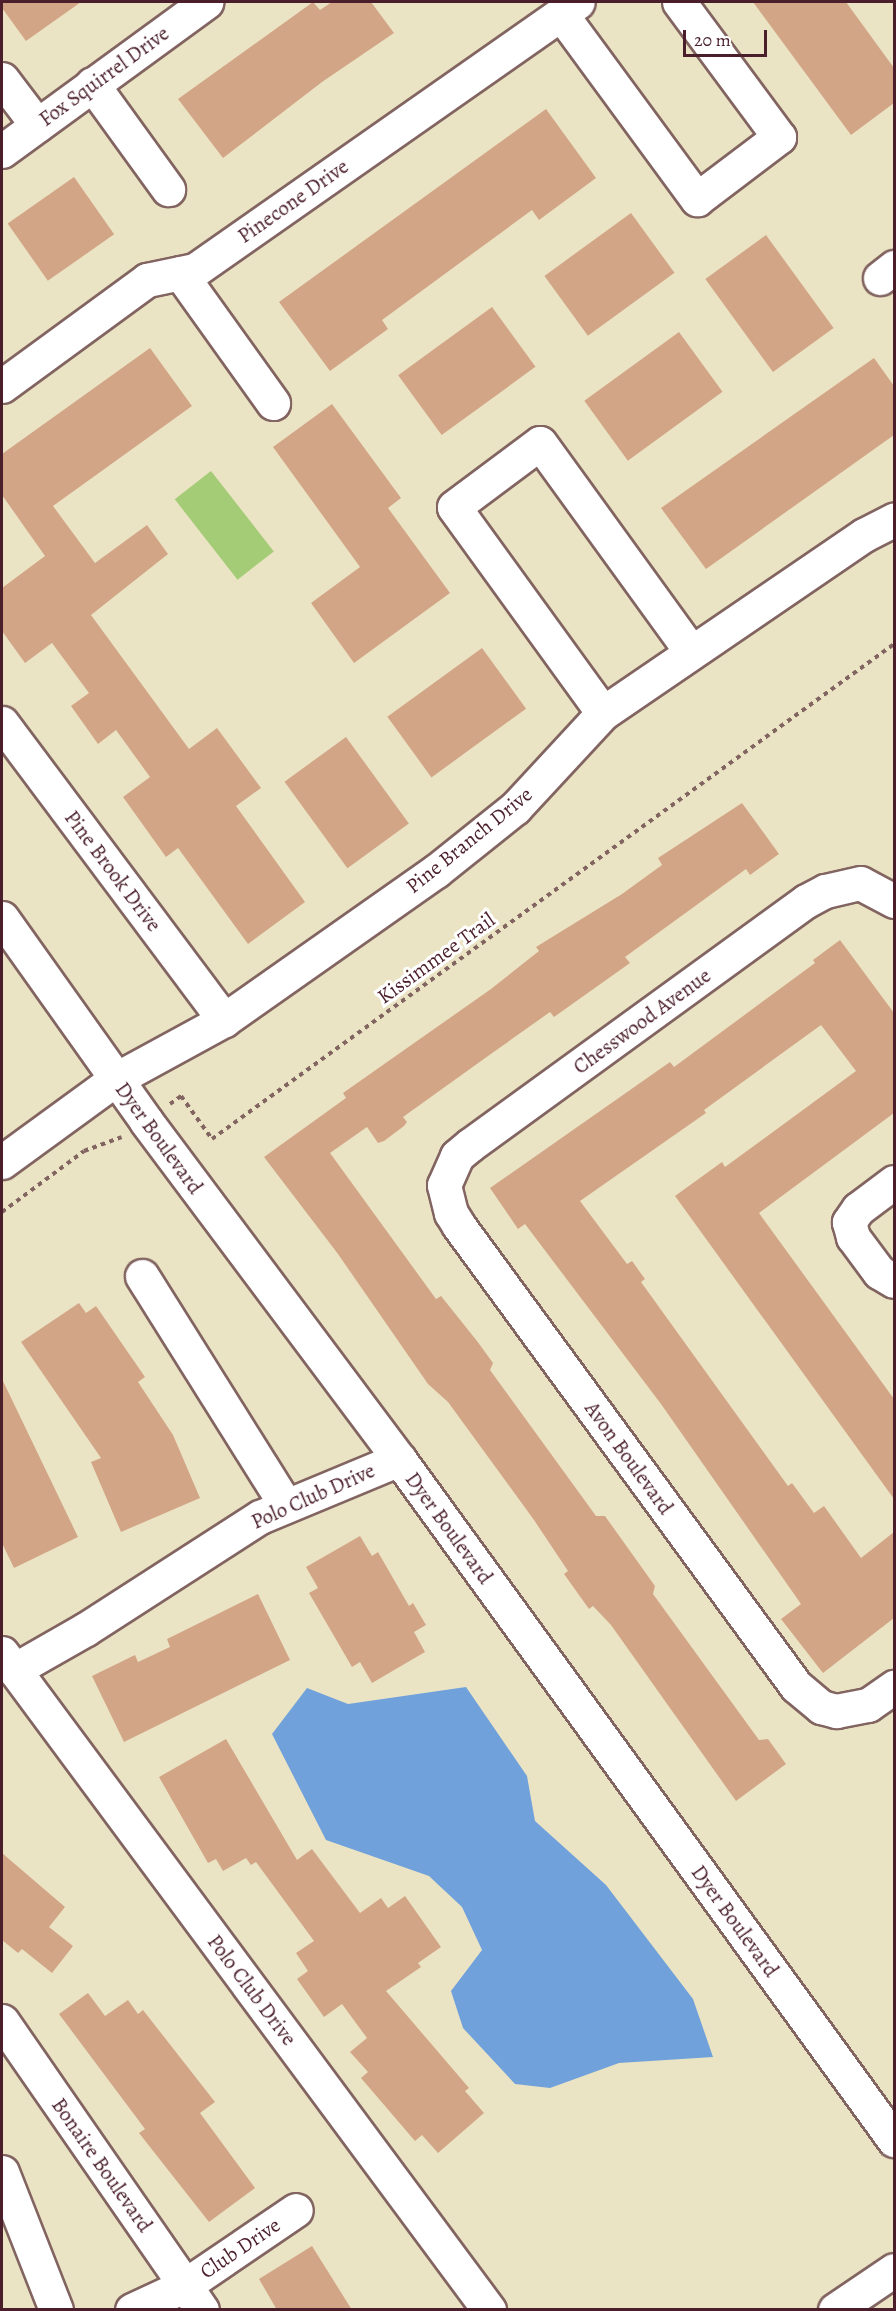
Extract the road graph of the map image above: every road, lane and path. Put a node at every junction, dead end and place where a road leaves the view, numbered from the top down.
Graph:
1 (206, 2) edge
2 (680, 2) edge
3 (570, 8) edge
4 (2, 79) edge
5 (92, 84) junction
6 (37, 125) junction
7 (2, 151) edge
8 (168, 189) dead end
9 (180, 273) junction
10 (2, 386) edge
11 (273, 403) dead end
12 (894, 520) edge
13 (894, 644) edge
14 (690, 651) junction
15 (603, 713) junction
16 (2, 723) edge
17 (894, 901) edge
18 (2, 918) edge
19 (224, 1020) junction
20 (116, 1079) junction
21 (146, 1121) junction
22 (2, 1162) edge
23 (894, 1182) edge
24 (444, 1185) joint
25 (2, 1212) edge
26 (142, 1276) dead end
27 (894, 1281) edge
28 (399, 1459) junction
29 (286, 1506) junction
30 (8, 1662) edge
31 (894, 1687) edge
32 (2, 2021) edge
33 (894, 2140) edge
34 (2, 2172) edge
35 (296, 2210) dead end
36 (890, 2283) edge
37 (193, 2298) edge
38 (56, 2310) edge
39 (132, 2310) edge
40 (489, 2310) edge
41 (835, 2310) edge

1 - 5 street, Fox Squirrel Drive
2 - 3 street
3 - 9 street, Pinecone Drive
4 - 6 street
5 - 6 street, Fox Squirrel Drive
5 - 8 street
6 - 7 street, Fox Squirrel Drive
9 - 10 street, Pinecone Drive
9 - 11 street
12 - 14 street, Pine Branch Drive
13 - 21 path, Kissimmee Trail
14 - 15 street, Pine Branch Drive
14 - 15 street
15 - 19 street, Pine Branch Drive
16 - 19 street, Pine Brook Drive
17 - 24 street, Chesswood Avenue
18 - 20 street, Dyer Boulevard
19 - 20 street, Pine Branch Drive
20 - 21 street, Dyer Boulevard
20 - 22 street, Pine Branch Drive
21 - 25 path, Kissimmee Trail
21 - 28 street, Dyer Boulevard
23 - 27 street
24 - 31 street, Avon Boulevard
26 - 29 street
28 - 29 street, Polo Club Drive
28 - 33 street, Dyer Boulevard
29 - 30 street, Polo Club Drive
30 - 40 street, Polo Club Drive
32 - 37 street, Bonaire Boulevard
34 - 38 street
35 - 37 street, Club Drive
36 - 41 street
37 - 39 street, Club Drive

